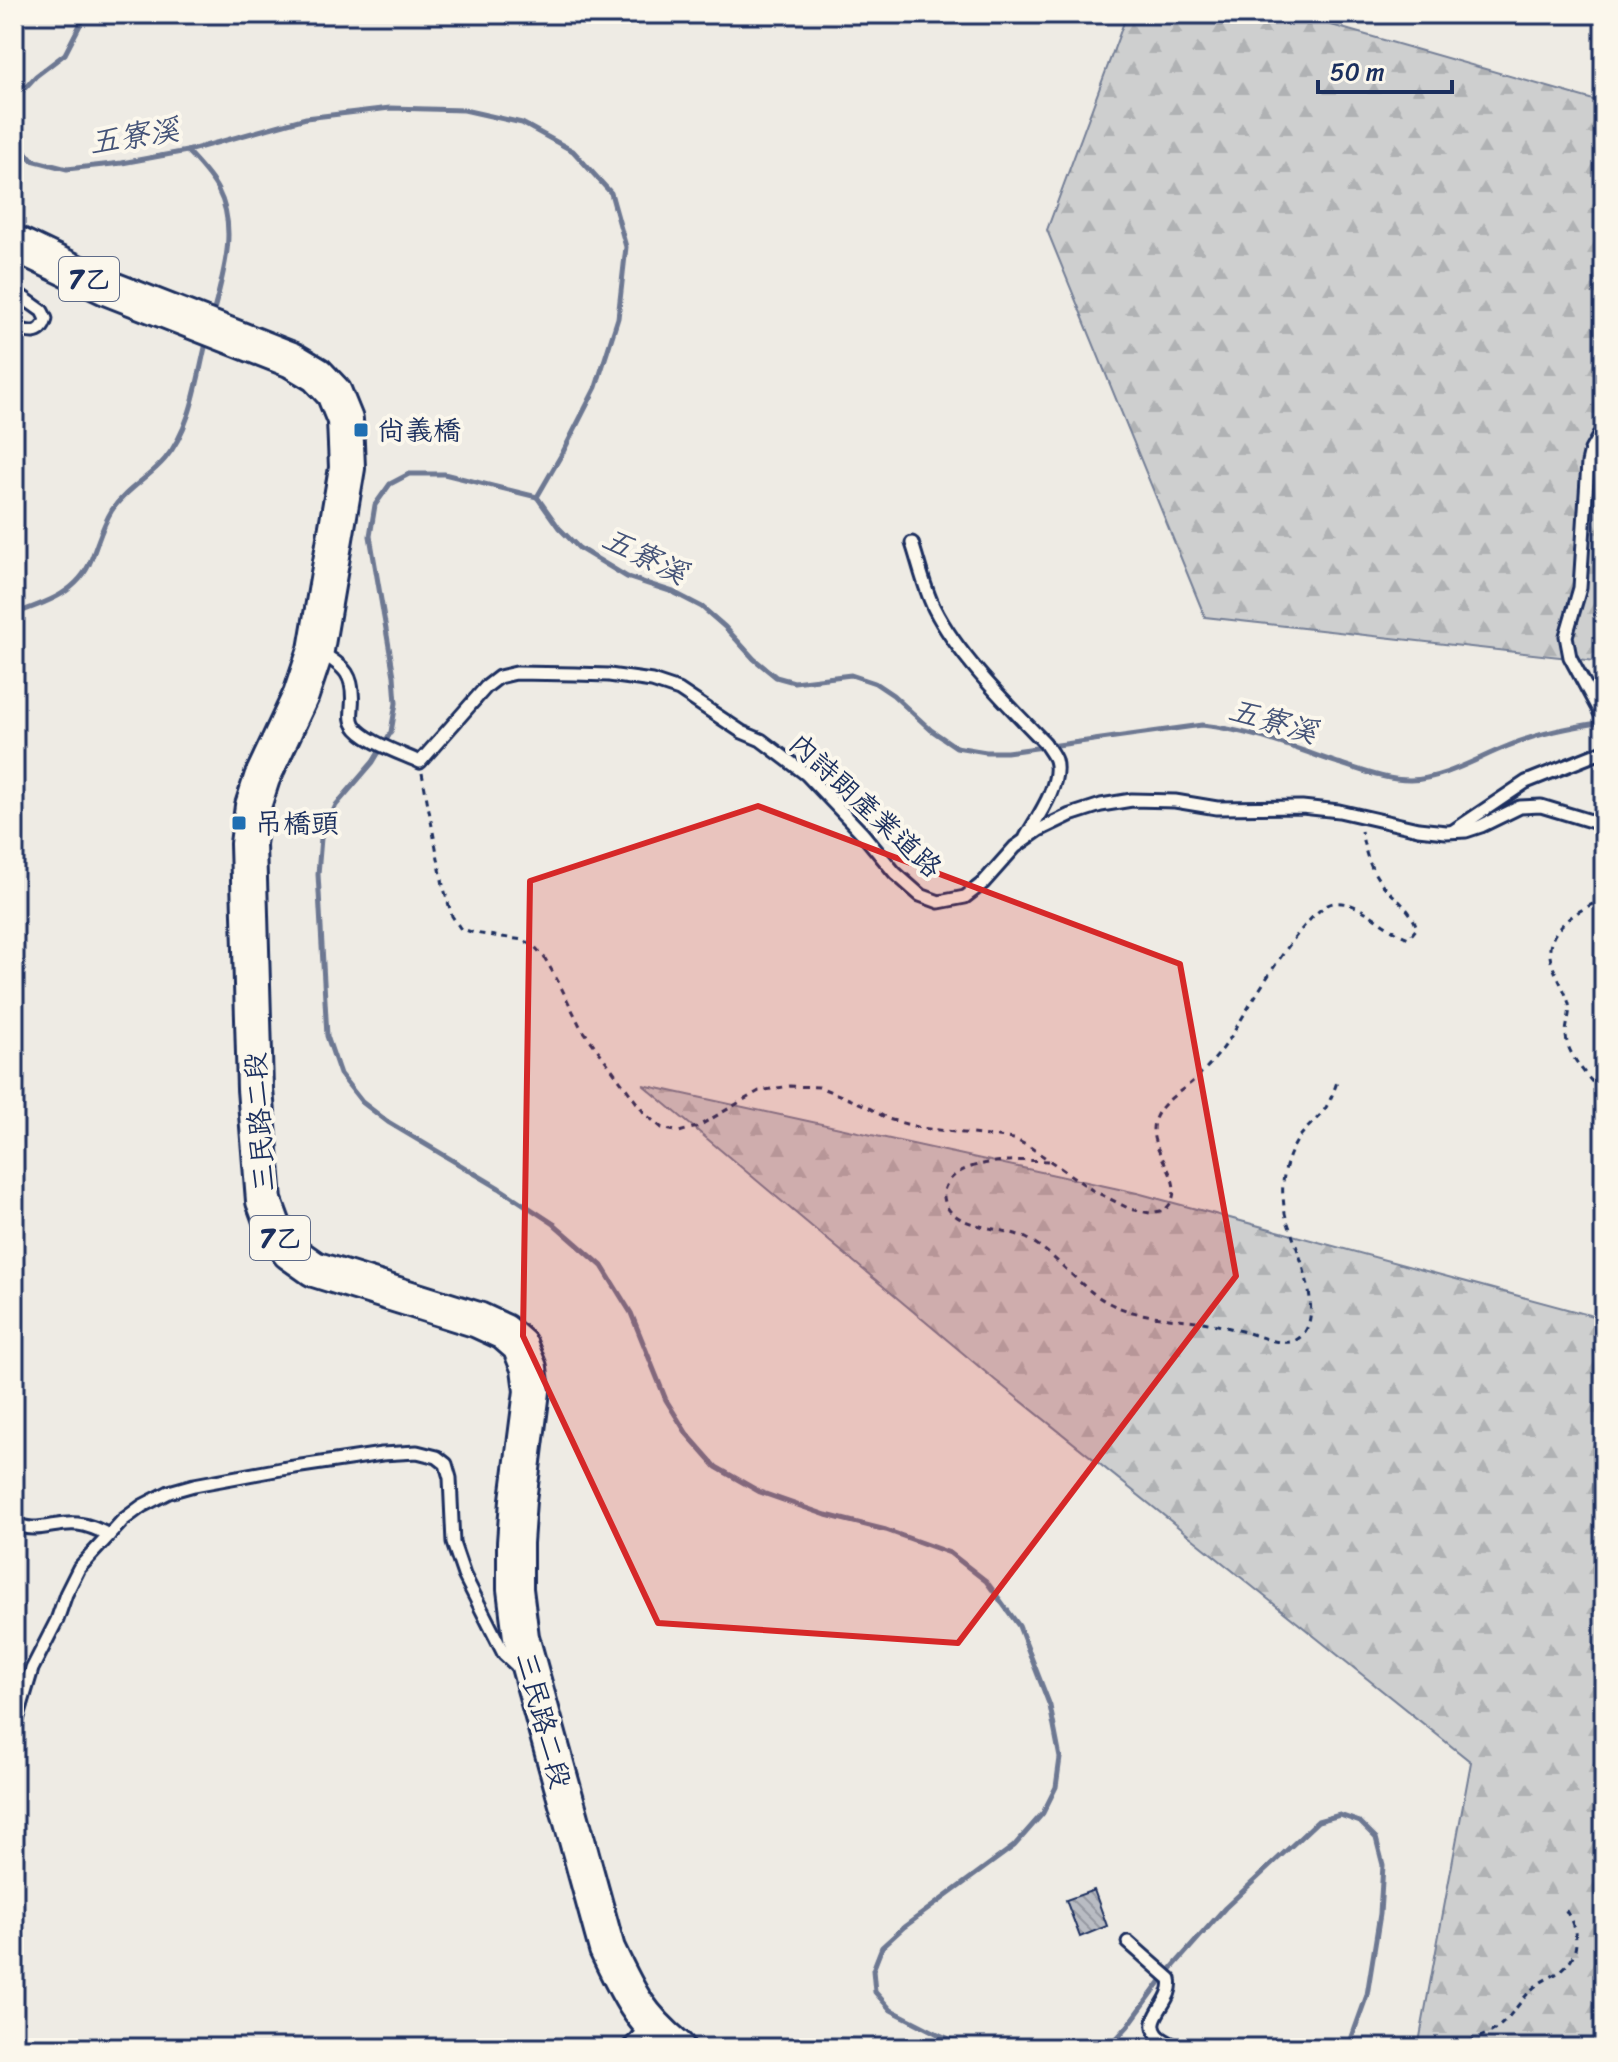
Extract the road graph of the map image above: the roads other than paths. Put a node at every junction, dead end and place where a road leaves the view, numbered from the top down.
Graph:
1 (14, 243) edge
2 (14, 291) edge
3 (14, 327) edge
4 (1604, 427) edge
5 (912, 543) dead end
6 (316, 650) junction
7 (1604, 720) edge
8 (1604, 751) edge
9 (1604, 825) edge
10 (1452, 832) junction
11 (1023, 841) junction
12 (14, 1523) edge
13 (109, 1535) junction
14 (532, 1679) junction
15 (14, 1730) edge
16 (1128, 1942) dead end
17 (638, 2037) edge
18 (677, 2048) edge
19 (1179, 2048) edge

1 - 6 main road, 三民路二段 / 7乙
2 - 3 lane
4 - 7 lane
5 - 11 lane
6 - 11 lane, 內詩朗產業道路
6 - 14 main road, 三民路二段 / 7乙
8 - 10 lane
9 - 10 lane, 內詩朗產業道路
10 - 11 lane, 內詩朗產業道路
12 - 13 lane
13 - 14 lane
13 - 15 lane
14 - 17 main road, 三民路二段 / 7乙
16 - 19 lane
17 - 18 main road, 7乙

